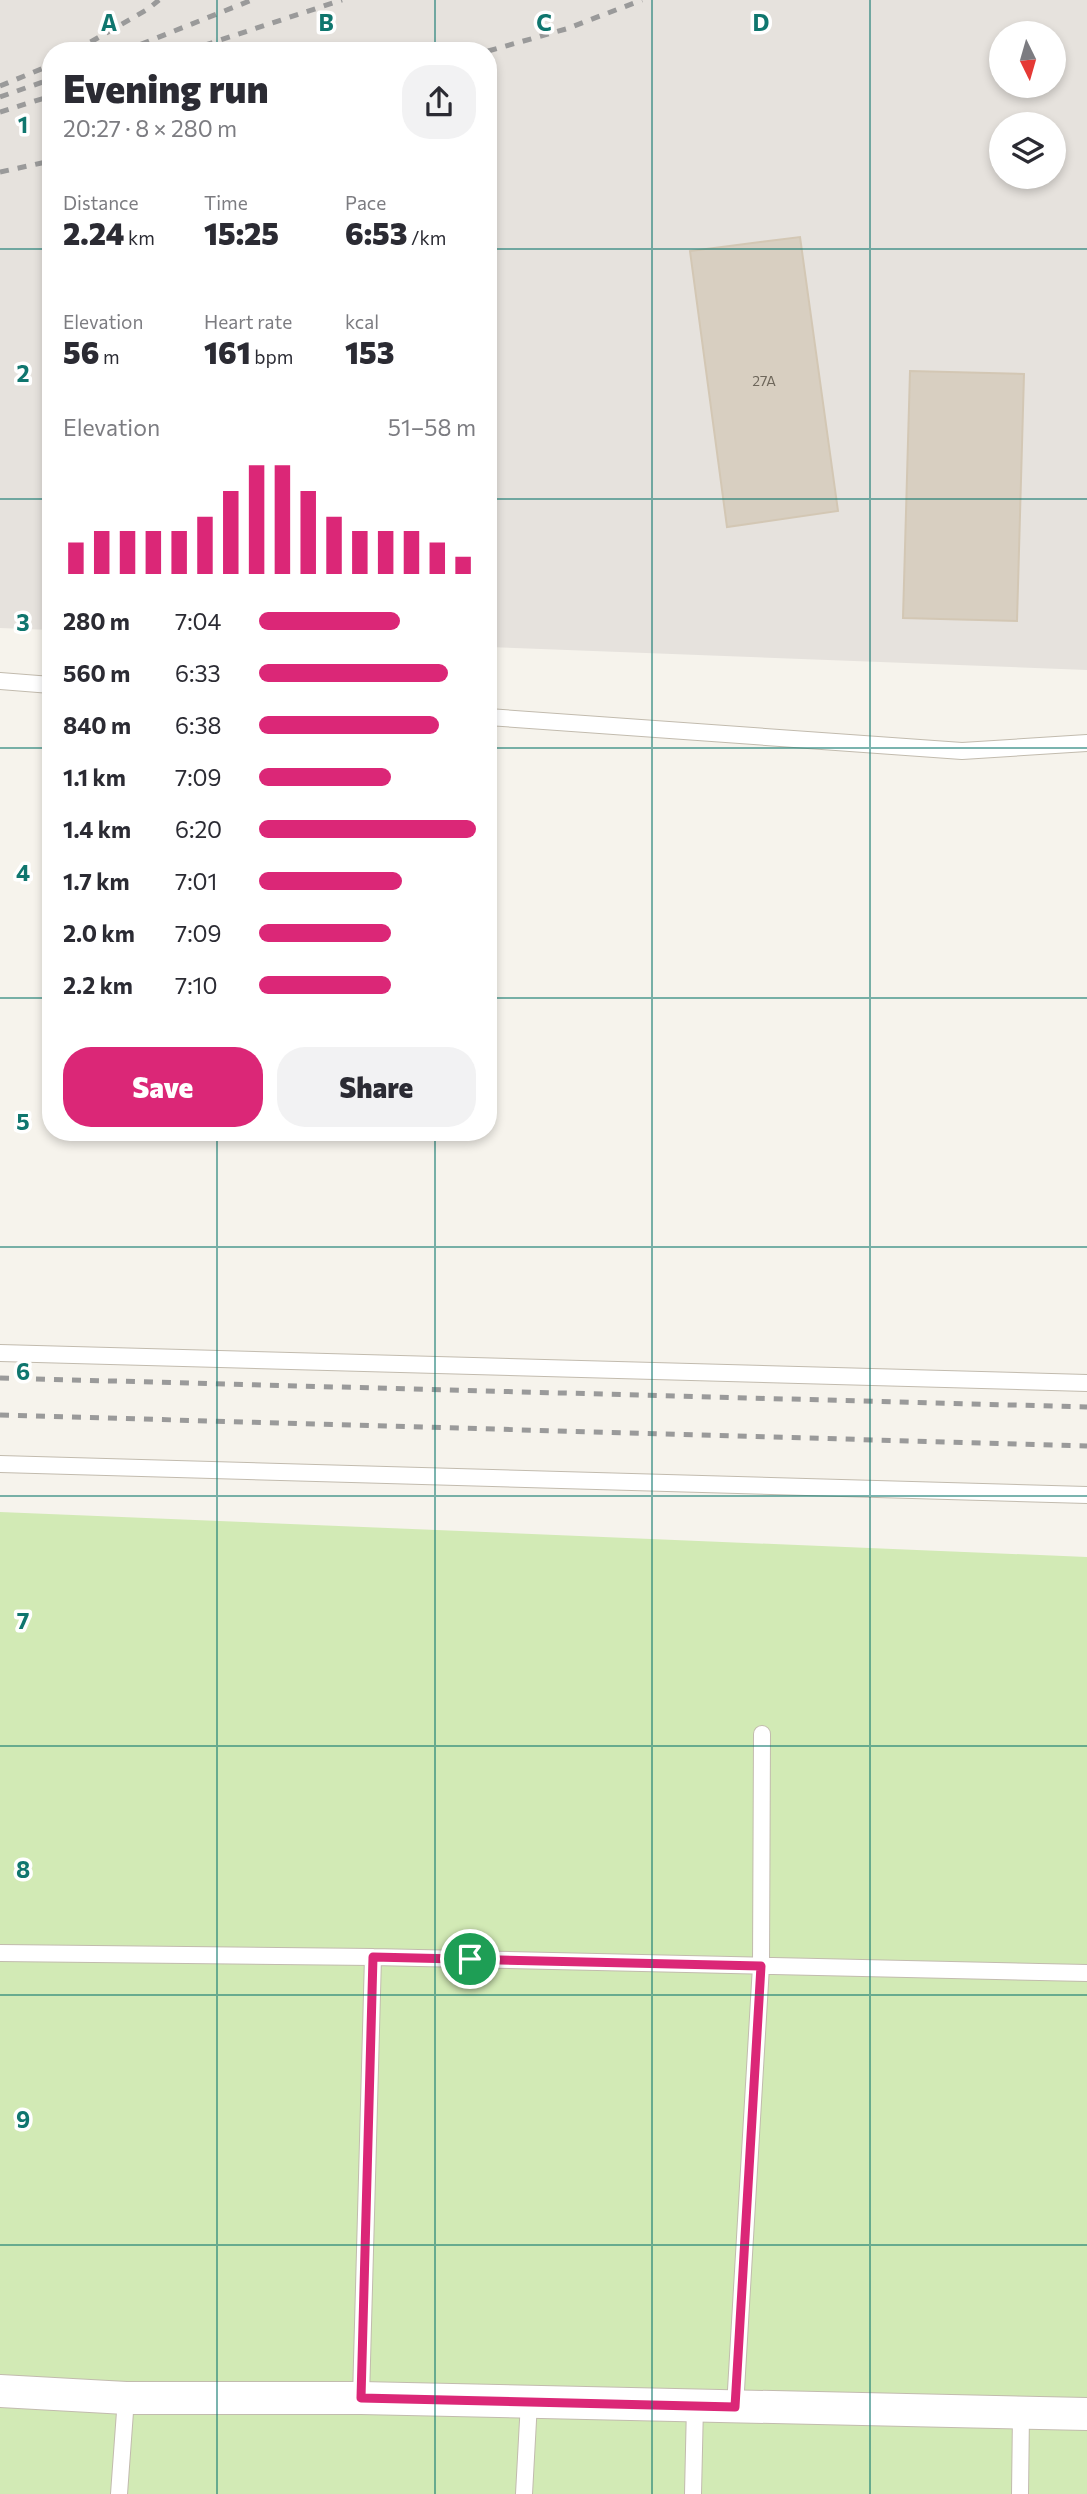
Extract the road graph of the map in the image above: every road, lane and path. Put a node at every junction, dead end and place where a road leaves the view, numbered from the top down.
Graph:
1 (0, 681) edge
2 (42, 684) edge
3 (497, 718) edge
4 (1087, 743) edge
5 (0, 1353) edge
6 (1087, 1383) edge
7 (0, 1464) edge
8 (1087, 1495) edge
9 (762, 1734) dead end
10 (0, 1953) edge
11 (373, 1957) junction
12 (761, 1966) junction
13 (1087, 1973) edge
14 (0, 2390) edge
15 (126, 2398) junction
16 (361, 2398) junction
17 (528, 2402) junction
18 (695, 2405) junction
19 (735, 2407) junction
20 (1021, 2413) junction
21 (1087, 2414) edge
22 (119, 2494) edge
23 (524, 2494) edge
24 (693, 2494) edge
25 (1020, 2494) edge

1 - 2 lane
3 - 4 lane
5 - 6 lane
7 - 8 lane
9 - 12 lane
10 - 11 lane
11 - 12 lane
11 - 16 lane
12 - 13 lane
12 - 19 lane
14 - 15 street
15 - 16 street
15 - 22 lane
16 - 17 street
17 - 18 street
17 - 23 lane
18 - 19 street
18 - 24 lane
19 - 20 street
20 - 21 street
20 - 25 lane

